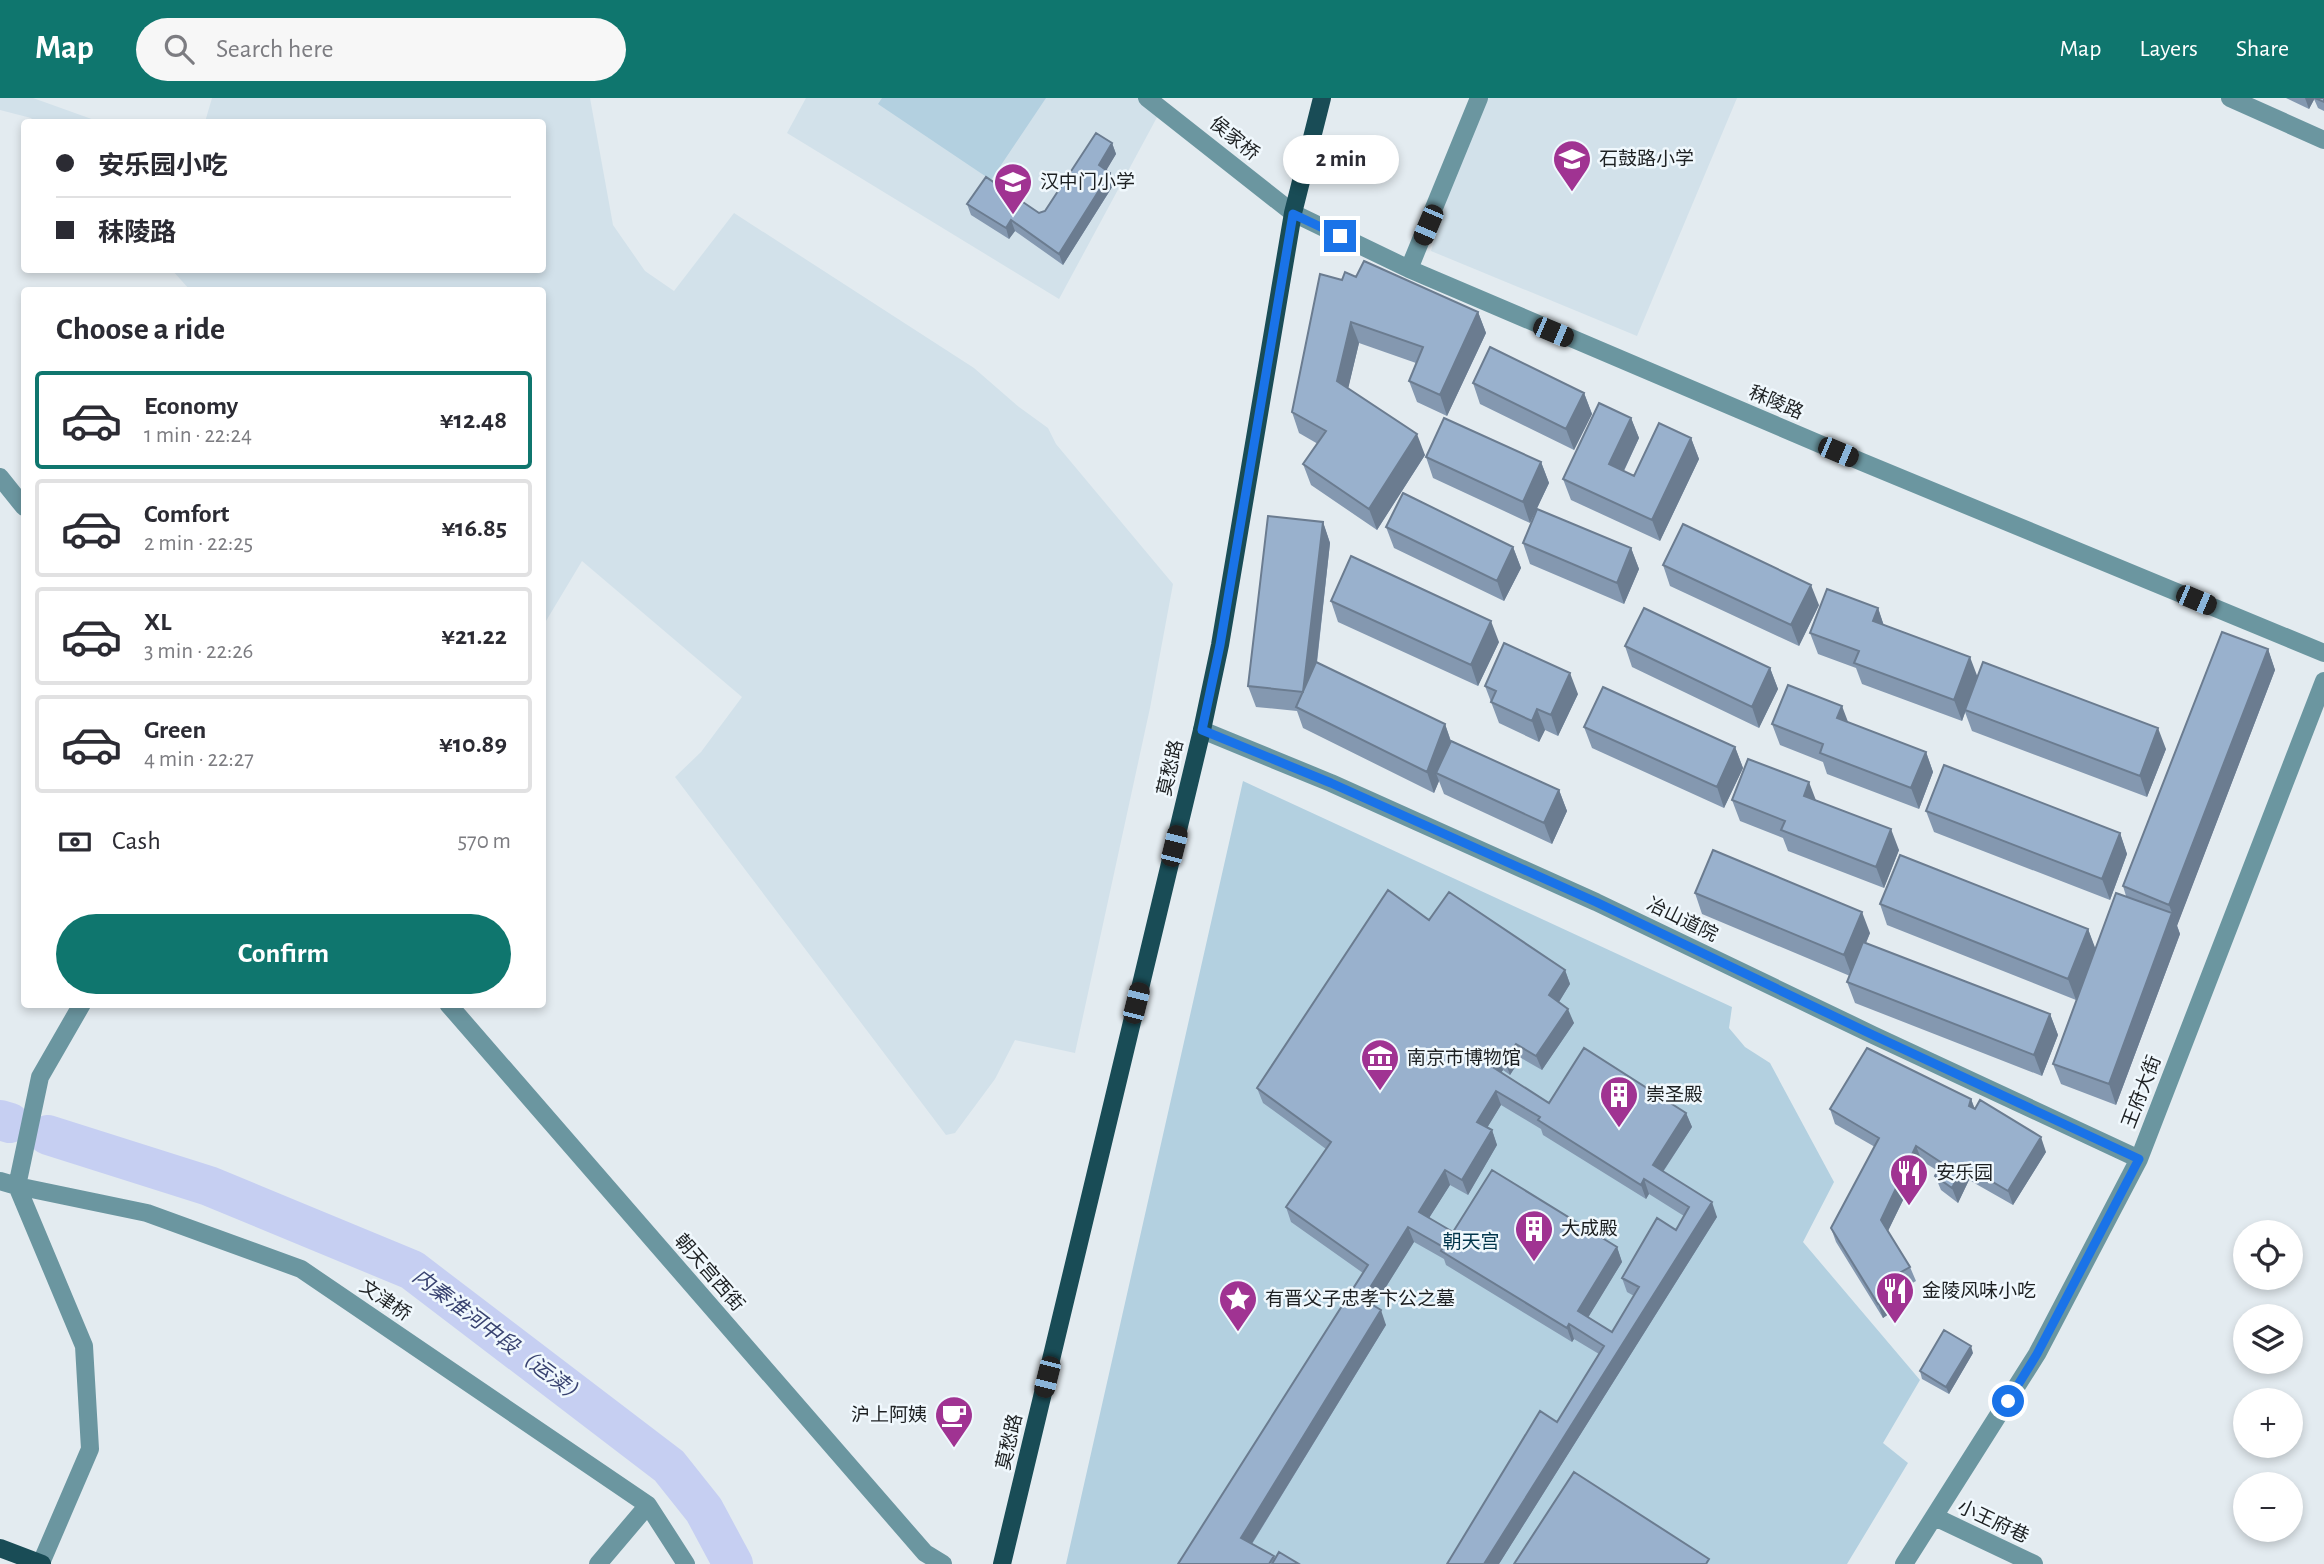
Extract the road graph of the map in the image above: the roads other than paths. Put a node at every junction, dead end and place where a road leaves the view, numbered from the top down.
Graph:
1 (1147, 98) edge
2 (1322, 98) edge
3 (1479, 98) edge
4 (2230, 98) edge
5 (2324, 140) edge
6 (1293, 214) junction
7 (1409, 269) junction
8 (0, 478) edge
9 (21, 503) edge
10 (2324, 653) edge
11 (2324, 681) edge
12 (1202, 730) junction
13 (80, 1008) edge
14 (451, 1008) edge
15 (2139, 1159) junction
16 (8, 1184) edge
17 (648, 1505) junction
18 (1935, 1517) junction
19 (0, 1548) edge
20 (42, 1564) edge
21 (598, 1564) edge
22 (685, 1564) edge
23 (943, 1564) edge
24 (1002, 1564) edge
25 (1904, 1564) edge
26 (2034, 1564) edge

1 - 6 street, 侯家桥
2 - 6 main road, 莫愁路
3 - 7 street
4 - 5 street
6 - 7 street, 秣陵路
6 - 12 main road, 莫愁路
7 - 10 street, 秣陵路
8 - 9 street
11 - 15 street, 王府大街
12 - 15 street, 冶山道院
12 - 24 main road, 莫愁路
13 - 16 street
14 - 23 street, 朝天宫西街
15 - 18 street, 王府大街
16 - 17 street, 文津桥
16 - 20 street
17 - 21 street
17 - 22 street, 文津桥
18 - 25 street, 王府大街
18 - 26 street, 小王府巷
19 - 20 main road

